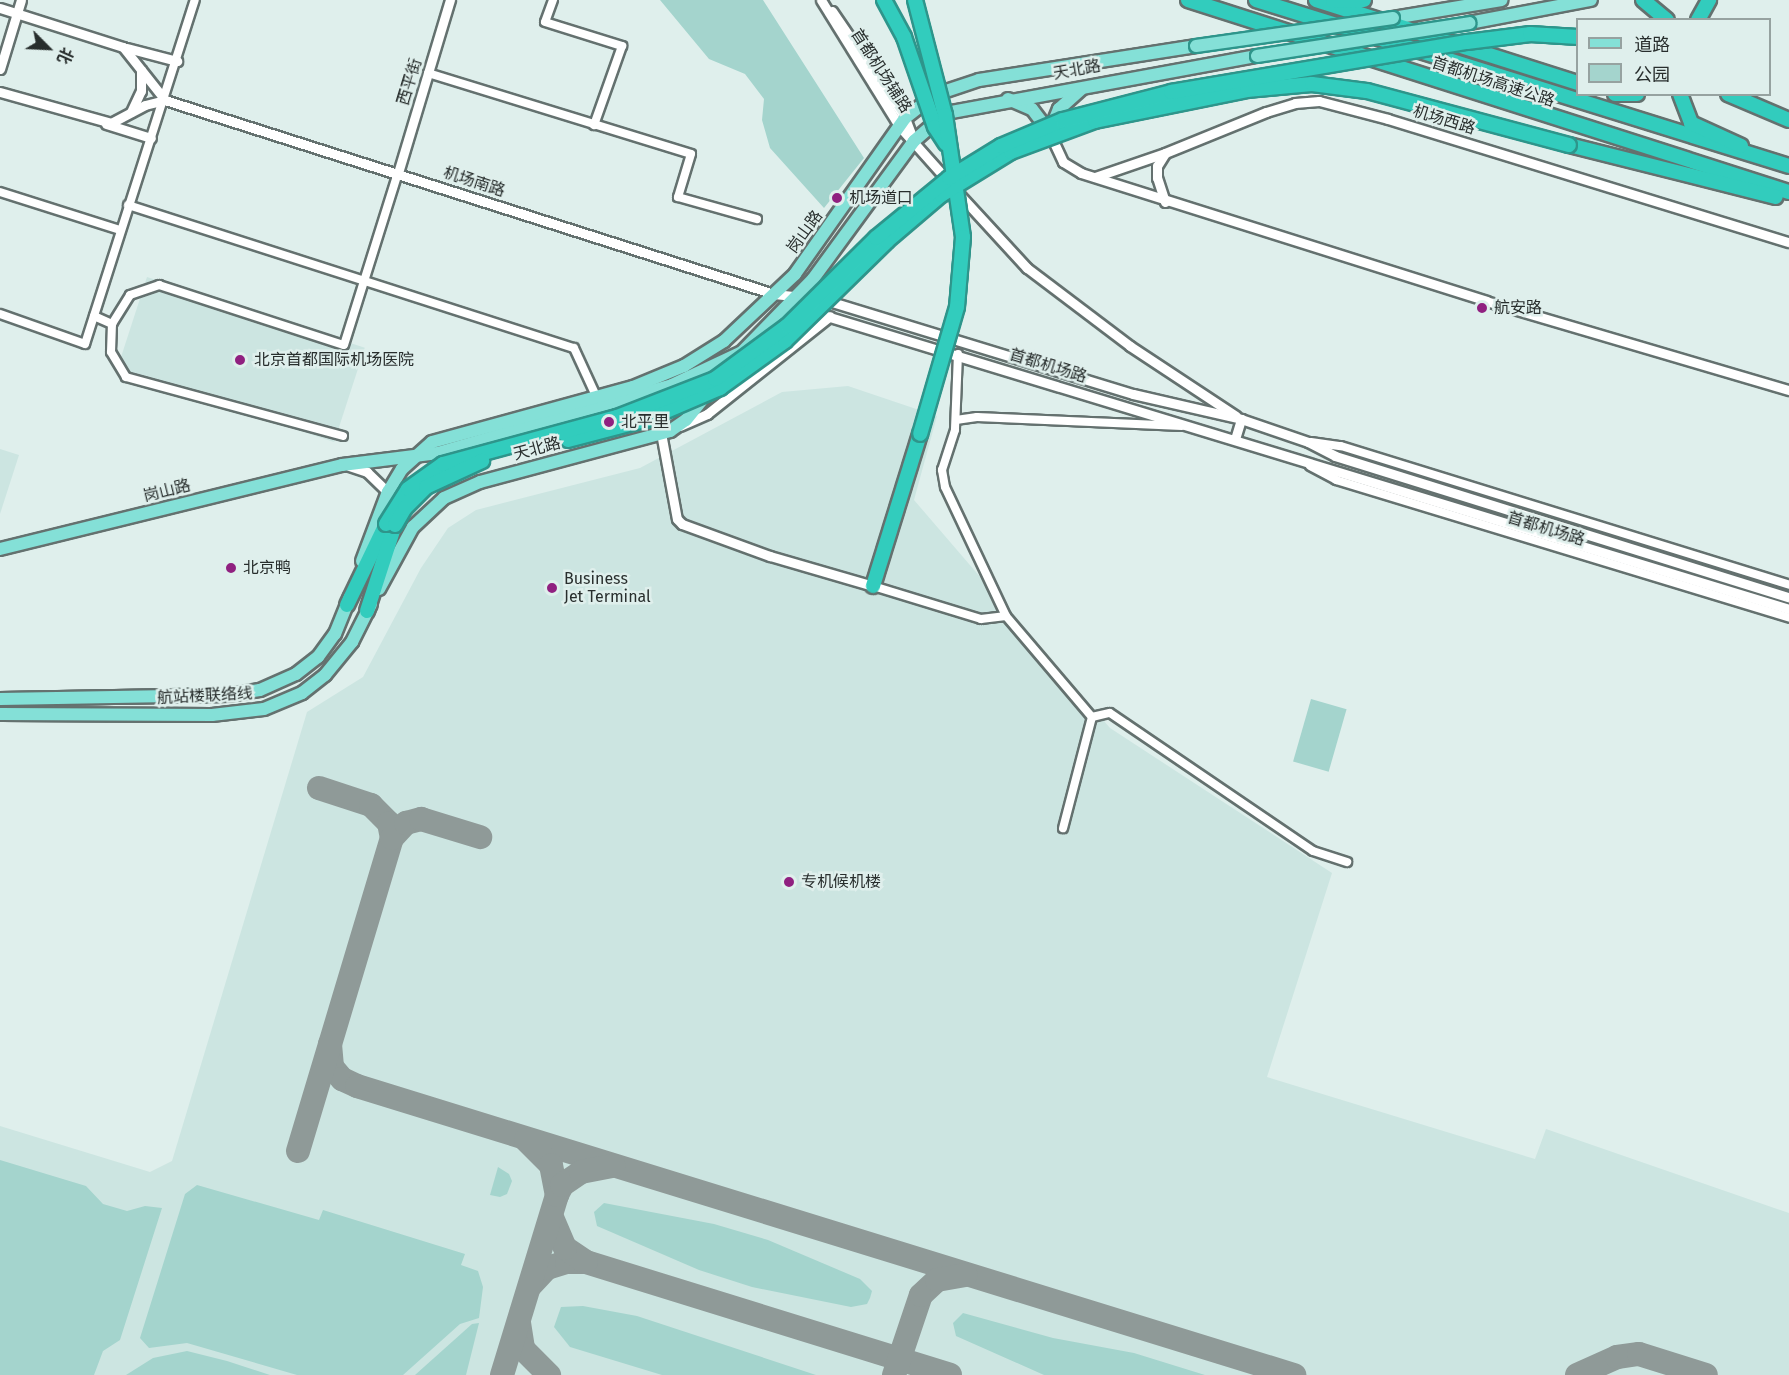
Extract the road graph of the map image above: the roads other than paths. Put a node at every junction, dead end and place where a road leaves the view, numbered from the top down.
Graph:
1 (21, 0) edge
2 (195, 0) edge
3 (450, 0) edge
4 (553, 0) edge
5 (822, 0) edge
6 (884, 0) edge
7 (915, 0) edge
8 (1188, 0) edge
9 (1256, 0) edge
10 (1316, 0) edge
11 (1324, 0) edge
12 (1364, 0) edge
13 (1502, 0) edge
14 (1591, 0) edge
15 (1643, 0) edge
16 (1709, 0) edge
17 (0, 9) edge
18 (17, 14) junction
19 (1665, 18) edge
20 (1699, 18) edge
21 (1576, 37) edge
22 (123, 47) junction
23 (177, 61) junction
24 (0, 69) edge
25 (141, 70) junction
26 (428, 73) junction
27 (1576, 82) edge
28 (1093, 84) junction
29 (0, 92) edge
30 (1681, 96) edge
31 (1733, 96) edge
32 (1006, 99) junction
33 (165, 100) junction
34 (129, 114) junction
35 (1789, 120) edge
36 (101, 122) junction
37 (902, 122) junction
38 (594, 125) junction
39 (1050, 133) junction
40 (151, 138) junction
41 (914, 141) junction
42 (946, 144) junction
43 (1165, 153) junction
44 (1766, 159) junction
45 (1789, 166) edge
46 (398, 173) junction
47 (1093, 177) junction
48 (0, 192) edge
49 (1789, 192) edge
50 (1789, 201) edge
51 (1165, 202) junction
52 (128, 205) junction
53 (757, 219) dead end
54 (120, 230) junction
55 (1789, 242) edge
56 (363, 282) junction
57 (774, 294) junction
58 (798, 295) junction
59 (788, 306) junction
60 (0, 314) edge
61 (94, 316) junction
62 (830, 316) junction
63 (112, 324) junction
64 (742, 352) junction
65 (958, 354) junction
66 (1789, 390) edge
67 (597, 398) junction
68 (1241, 419) junction
69 (956, 420) junction
70 (680, 426) junction
71 (1194, 426) junction
72 (662, 433) junction
73 (343, 436) dead end
74 (1235, 439) junction
75 (1308, 442) junction
76 (415, 455) junction
77 (1298, 459) junction
78 (342, 465) junction
79 (388, 492) junction
80 (390, 524) junction
81 (0, 549) edge
82 (1789, 585) edge
83 (873, 586) junction
84 (1789, 597) edge
85 (347, 605) junction
86 (1789, 609) edge
87 (367, 611) junction
88 (1006, 616) junction
89 (1789, 618) edge
90 (0, 699) edge
91 (0, 714) edge
92 (1092, 717) junction
93 (1063, 828) dead end
94 (1347, 862) dead end

1 - 18 street
2 - 23 street
3 - 26 street, 西平街
4 - 38 street
5 - 37 street, 首都机场辅路
6 - 42 highway, bridge
7 - 42 highway, bridge
8 - 49 highway, 首都机场高速公路
9 - 44 highway, 首都机场高速公路
10 - 27 highway
11 - 12 highway
13 - 37 main road, 天北路, bridge
14 - 28 main road, 天北路, bridge
15 - 19 highway
16 - 20 highway
17 - 18 street
18 - 22 street
18 - 24 street
21 - 80 highway, bridge
22 - 23 street
22 - 25 street
23 - 33 street
25 - 33 street
25 - 34 street
26 - 38 street
26 - 46 street, 西平街
28 - 32 main road, 天北路
28 - 39 main road
29 - 36 street
30 - 44 highway
31 - 35 highway
32 - 39 main road
32 - 41 main road, 天北路
33 - 34 street
33 - 40 street
33 - 46 street, 机场南路
34 - 36 street
36 - 40 street
37 - 41 street, 首都机场路
37 - 57 main road, 岗山路
38 - 53 street
39 - 47 street
40 - 52 street
41 - 58 main road, 岗山路
41 - 68 street, 首都机场路
42 - 83 highway, bridge
43 - 47 street, 机场西路
43 - 51 street
43 - 55 street, 机场西路
44 - 45 highway, 首都机场高速公路
46 - 56 street
46 - 57 street, 机场南路
47 - 51 street
48 - 54 street
50 - 80 highway, bridge
51 - 66 street
52 - 54 street
52 - 56 street
54 - 61 street
56 - 63 street
56 - 67 street
57 - 58 street, 首都机场路
57 - 59 street
57 - 67 main road, 天北路
58 - 59 main road, 岗山路
58 - 68 street, 首都机场路
59 - 62 street, 首都机场路
59 - 64 main road, 天北路
60 - 61 street
61 - 63 street
62 - 65 street, 首都机场路
62 - 70 street
63 - 73 street
64 - 70 main road, 天北路
64 - 76 main road, 天北路
65 - 69 street
65 - 71 street, 首都机场路
67 - 76 main road, 天北路
68 - 74 street
68 - 75 street, 首都机场路
69 - 71 street
69 - 88 street
70 - 72 main road, 天北路
71 - 74 street, 首都机场路
72 - 83 street
72 - 87 main road, 天北路
74 - 77 street, 首都机场路
75 - 82 street, 首都机场路
75 - 84 street, 首都机场路
76 - 78 main road, 岗山路
76 - 79 main road, 天北路
77 - 86 street, 首都机场路
77 - 89 street, 首都机场路
78 - 79 street
78 - 81 main road, 岗山路
79 - 85 main road, 航站楼联络线
80 - 85 highway
80 - 87 highway
83 - 88 street
85 - 90 main road, 航站楼联络线
87 - 91 main road, 航站楼联络线
88 - 92 street
92 - 93 street
92 - 94 street

